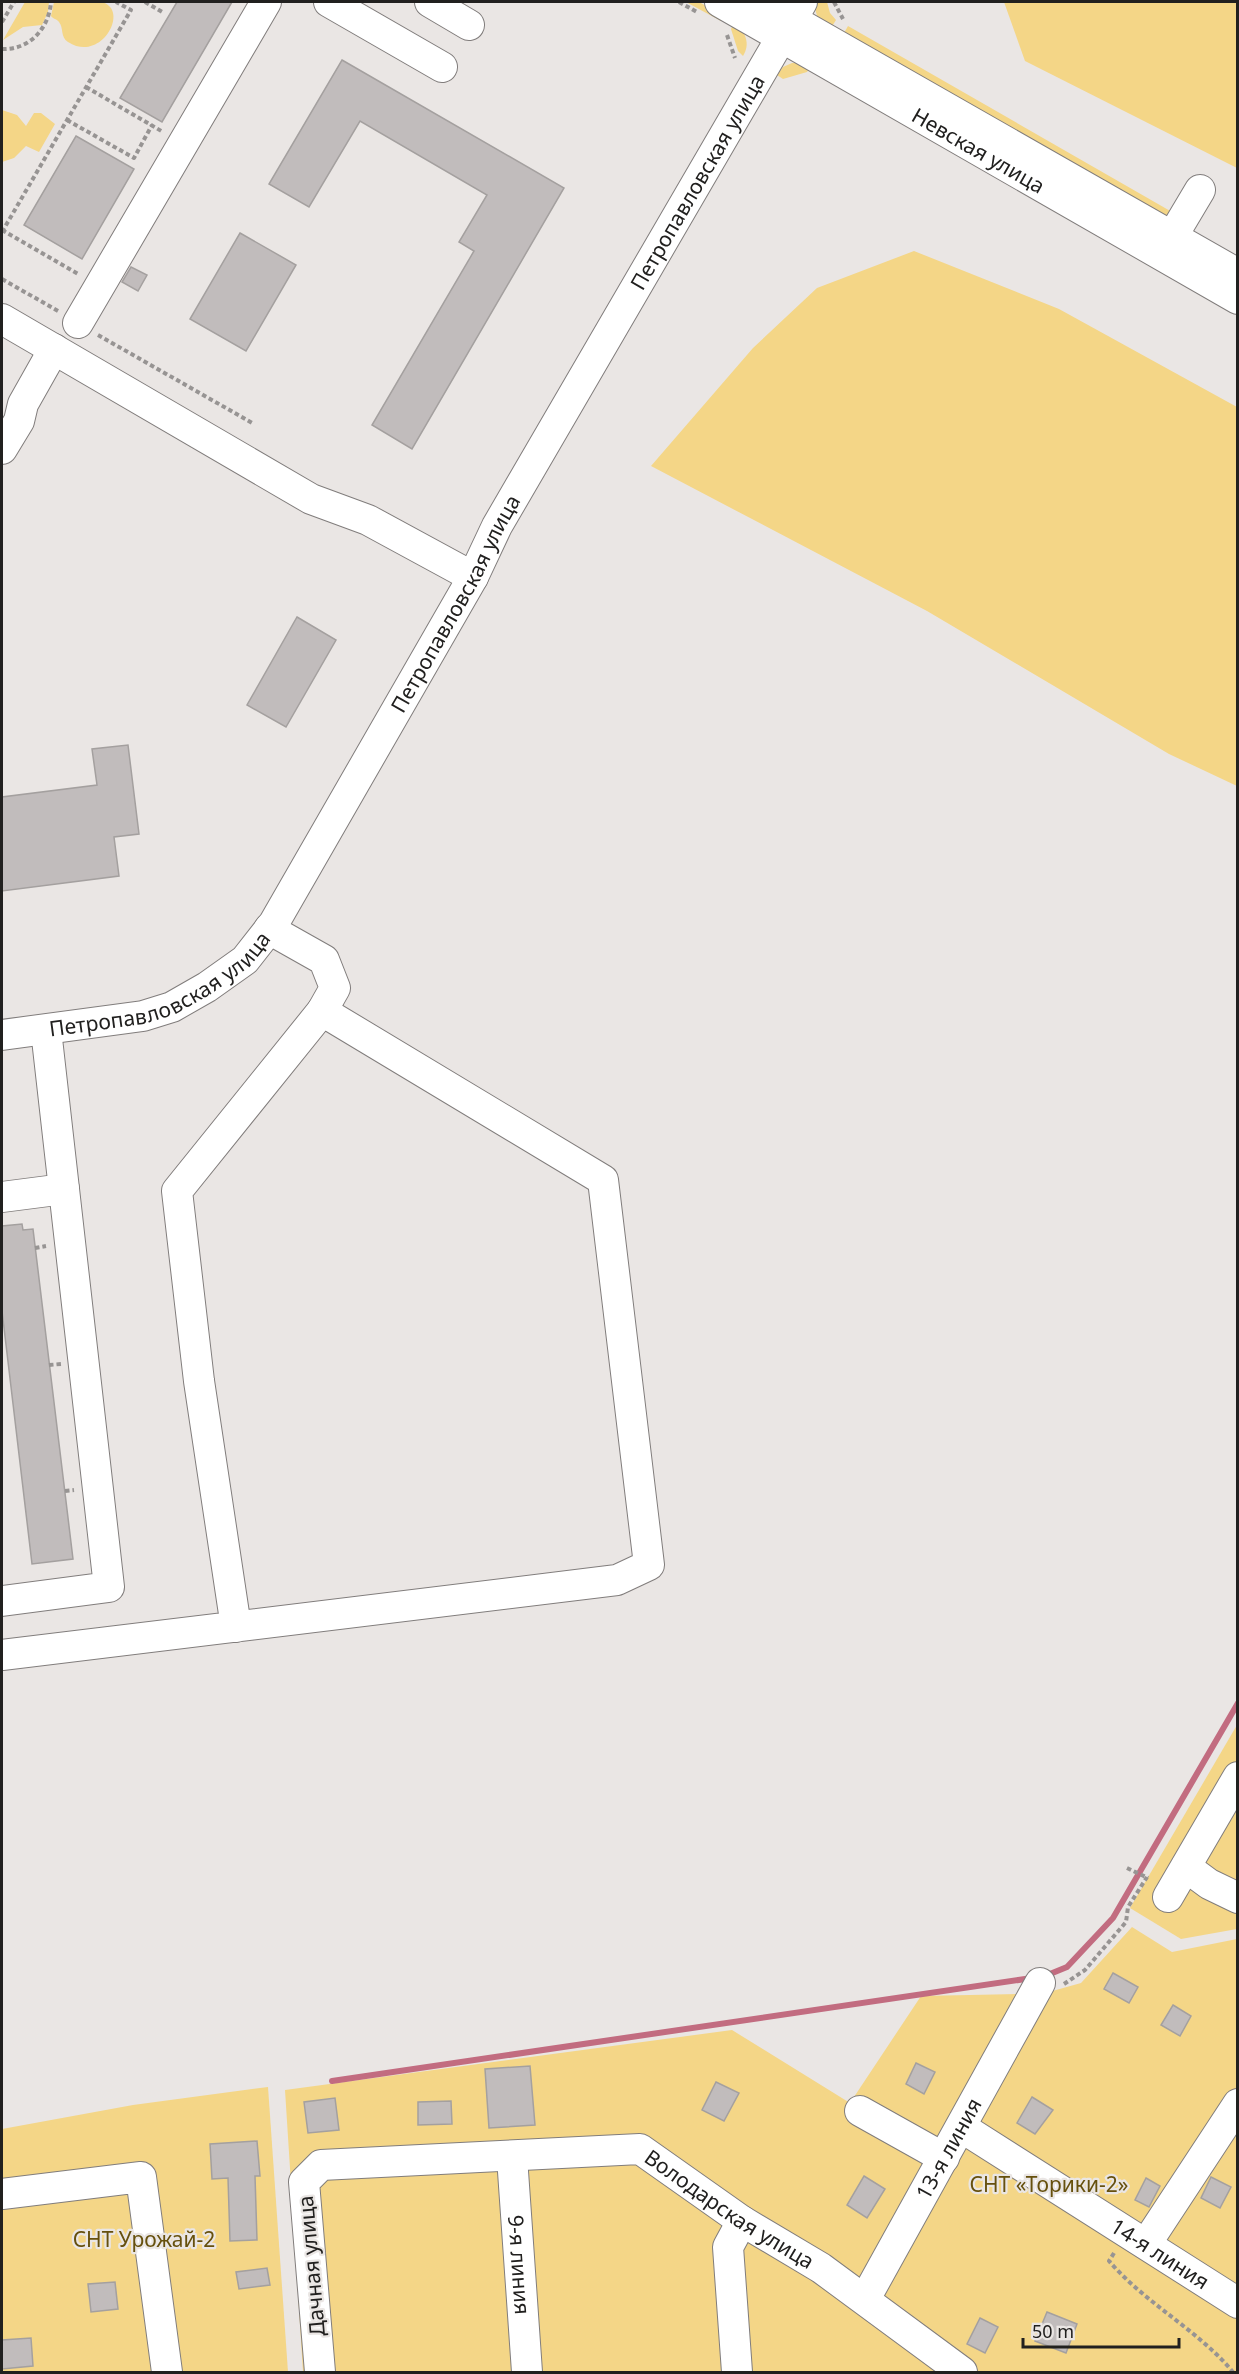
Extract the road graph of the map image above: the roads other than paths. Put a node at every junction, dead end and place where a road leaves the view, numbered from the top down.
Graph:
1 (266, 2) edge
2 (329, 2) edge
3 (430, 2) edge
4 (720, 2) edge
5 (761, 2) edge
6 (792, 20) edge
7 (469, 25) dead end
8 (442, 67) dead end
9 (1200, 190) dead end
10 (1172, 237) junction
11 (1238, 274) edge
12 (1238, 299) edge
13 (2, 319) edge
14 (78, 323) road end
15 (54, 349) junction
16 (2, 449) edge
17 (472, 577) junction
18 (269, 929) junction
19 (322, 1011) junction
20 (46, 1030) junction
21 (2, 1035) edge
22 (64, 1189) junction
23 (2, 1197) edge
24 (2, 1601) edge
25 (236, 1628) junction
26 (2, 1655) edge
27 (1238, 1777) edge
28 (1186, 1867) junction
29 (1152, 1882) road end
30 (1238, 1898) edge
31 (1035, 1991) road end
32 (1238, 2104) edge
33 (860, 2111) dead end
34 (961, 2127) junction
35 (512, 2157) junction
36 (944, 2158) junction
37 (321, 2165) joint
38 (2, 2194) edge
39 (742, 2221) junction
40 (1146, 2244) junction
41 (865, 2299) junction
42 (1238, 2303) edge
43 (960, 2372) edge
44 (167, 2373) edge
45 (320, 2373) edge
46 (527, 2373) edge
47 (737, 2373) edge

1 - 14 street
2 - 8 street
3 - 7 street
4 - 6 street, Невская улица
5 - 6 street, Невская улица
6 - 10 street, Невская улица
6 - 12 street, Невская улица
6 - 17 street, Петропавловская улица
9 - 10 street
10 - 11 street, Невская улица
13 - 15 street
15 - 16 street
15 - 17 street
17 - 18 street, Петропавловская улица
18 - 19 street
18 - 20 street, Петропавловская улица
19 - 25 street
19 - 25 street
20 - 21 street, Петропавловская улица
20 - 22 street
22 - 23 street
22 - 24 street
25 - 26 street
27 - 28 street
28 - 29 street
28 - 30 street
31 - 34 street, 13-я линия
32 - 40 street
33 - 36 street
34 - 36 street, 13-я линия
34 - 40 street, 14-я линия
35 - 37 street, Володарская улица
35 - 39 street, Володарская улица
35 - 46 street, 9-я линия
36 - 41 street, 13-я линия
37 - 45 street, Дачная улица
38 - 44 street
39 - 41 street, Володарская улица
39 - 47 street
40 - 42 street, 14-я линия
41 - 43 street, Володарская улица

